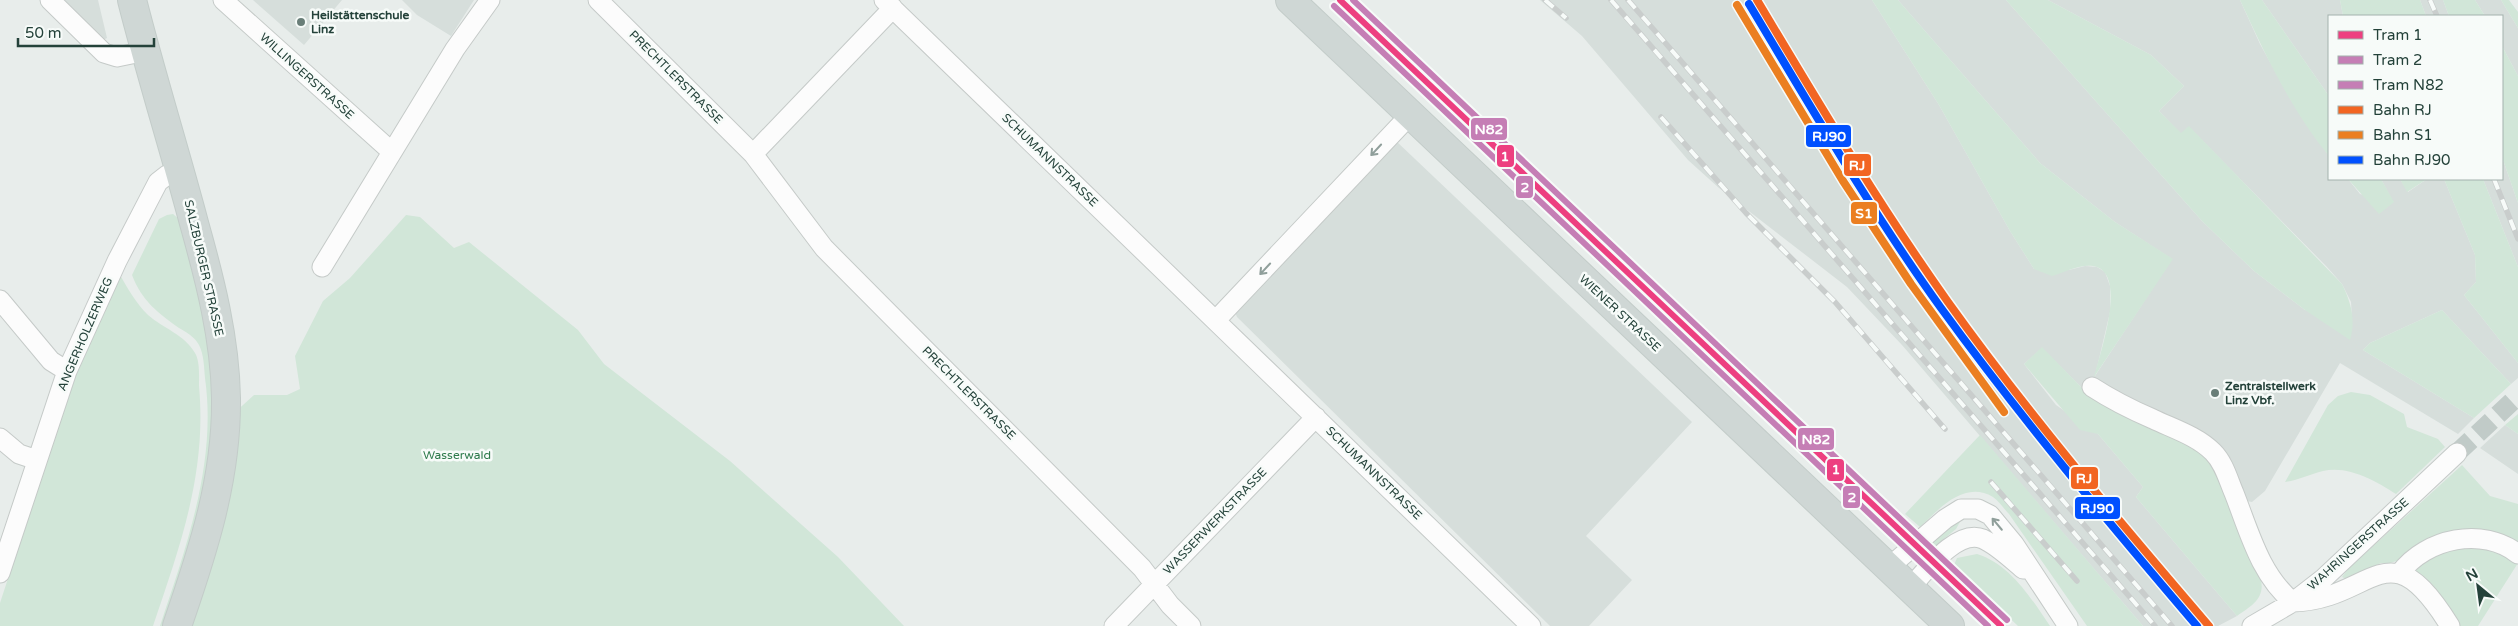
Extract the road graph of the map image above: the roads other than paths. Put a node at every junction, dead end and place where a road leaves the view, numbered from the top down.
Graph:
1 (50, 0) edge
2 (132, 0) edge
3 (222, 0) edge
4 (490, 0) edge
5 (598, 0) edge
6 (1290, 0) edge
7 (889, 4) edge
8 (146, 51) junction
9 (1410, 115) junction
10 (392, 152) junction
11 (753, 154) junction
12 (180, 170) junction
13 (322, 267) dead end
14 (0, 300) edge
15 (1216, 320) junction
16 (67, 371) junction
17 (2092, 387) dead end
18 (1316, 417) junction
19 (0, 438) edge
20 (2457, 453) tunnel mouth
21 (37, 460) junction
22 (2518, 554) edge
23 (1888, 568) junction
24 (0, 573) edge
25 (2400, 573) junction
26 (2035, 578) junction
27 (1154, 584) junction
28 (1910, 588) junction
29 (2293, 602) junction
30 (177, 626) edge
31 (1114, 626) edge
32 (1192, 626) edge
33 (1531, 626) edge
34 (1950, 626) edge
35 (2068, 626) edge
36 (2252, 626) edge
37 (2450, 626) edge

1 - 8 street
2 - 8 main road, SALZBURGER STRASSE
3 - 10 street, WILLINGERSTRASSE
4 - 10 street
5 - 11 street, PRECHTLERSTRASSE
6 - 9 main road, WIENER STRASSE
7 - 11 street
7 - 15 street, SCHUMANNSTRASSE
8 - 12 main road, SALZBURGER STRASSE
9 -> 15 street
9 - 23 main road, WIENER STRASSE
10 - 13 street
11 - 27 street, PRECHTLERSTRASSE
12 - 16 street, ANGERHOLZERWEG
12 - 30 main road, SALZBURGER STRASSE
14 - 16 street
15 - 18 street, SCHUMANNSTRASSE
16 - 21 street, ANGERHOLZERWEG
17 - 29 street
18 - 27 street, WASSERWERKSTRASSE
18 - 33 street, SCHUMANNSTRASSE
19 - 21 street
20 - 29 street, WAHRINGERSTRASSE
21 - 24 street, ANGERHOLZERWEG
22 - 25 street
26 -> 23 street
23 - 28 main road, WIENER STRASSE
25 - 29 street
25 - 37 street
26 - 28 street
26 - 35 street
27 - 31 street, WASSERWERKSTRASSE
27 - 32 street, PRECHTLERSTRASSE
28 - 34 main road, WIENER STRASSE
29 - 36 street, WAHRINGERSTRASSE

